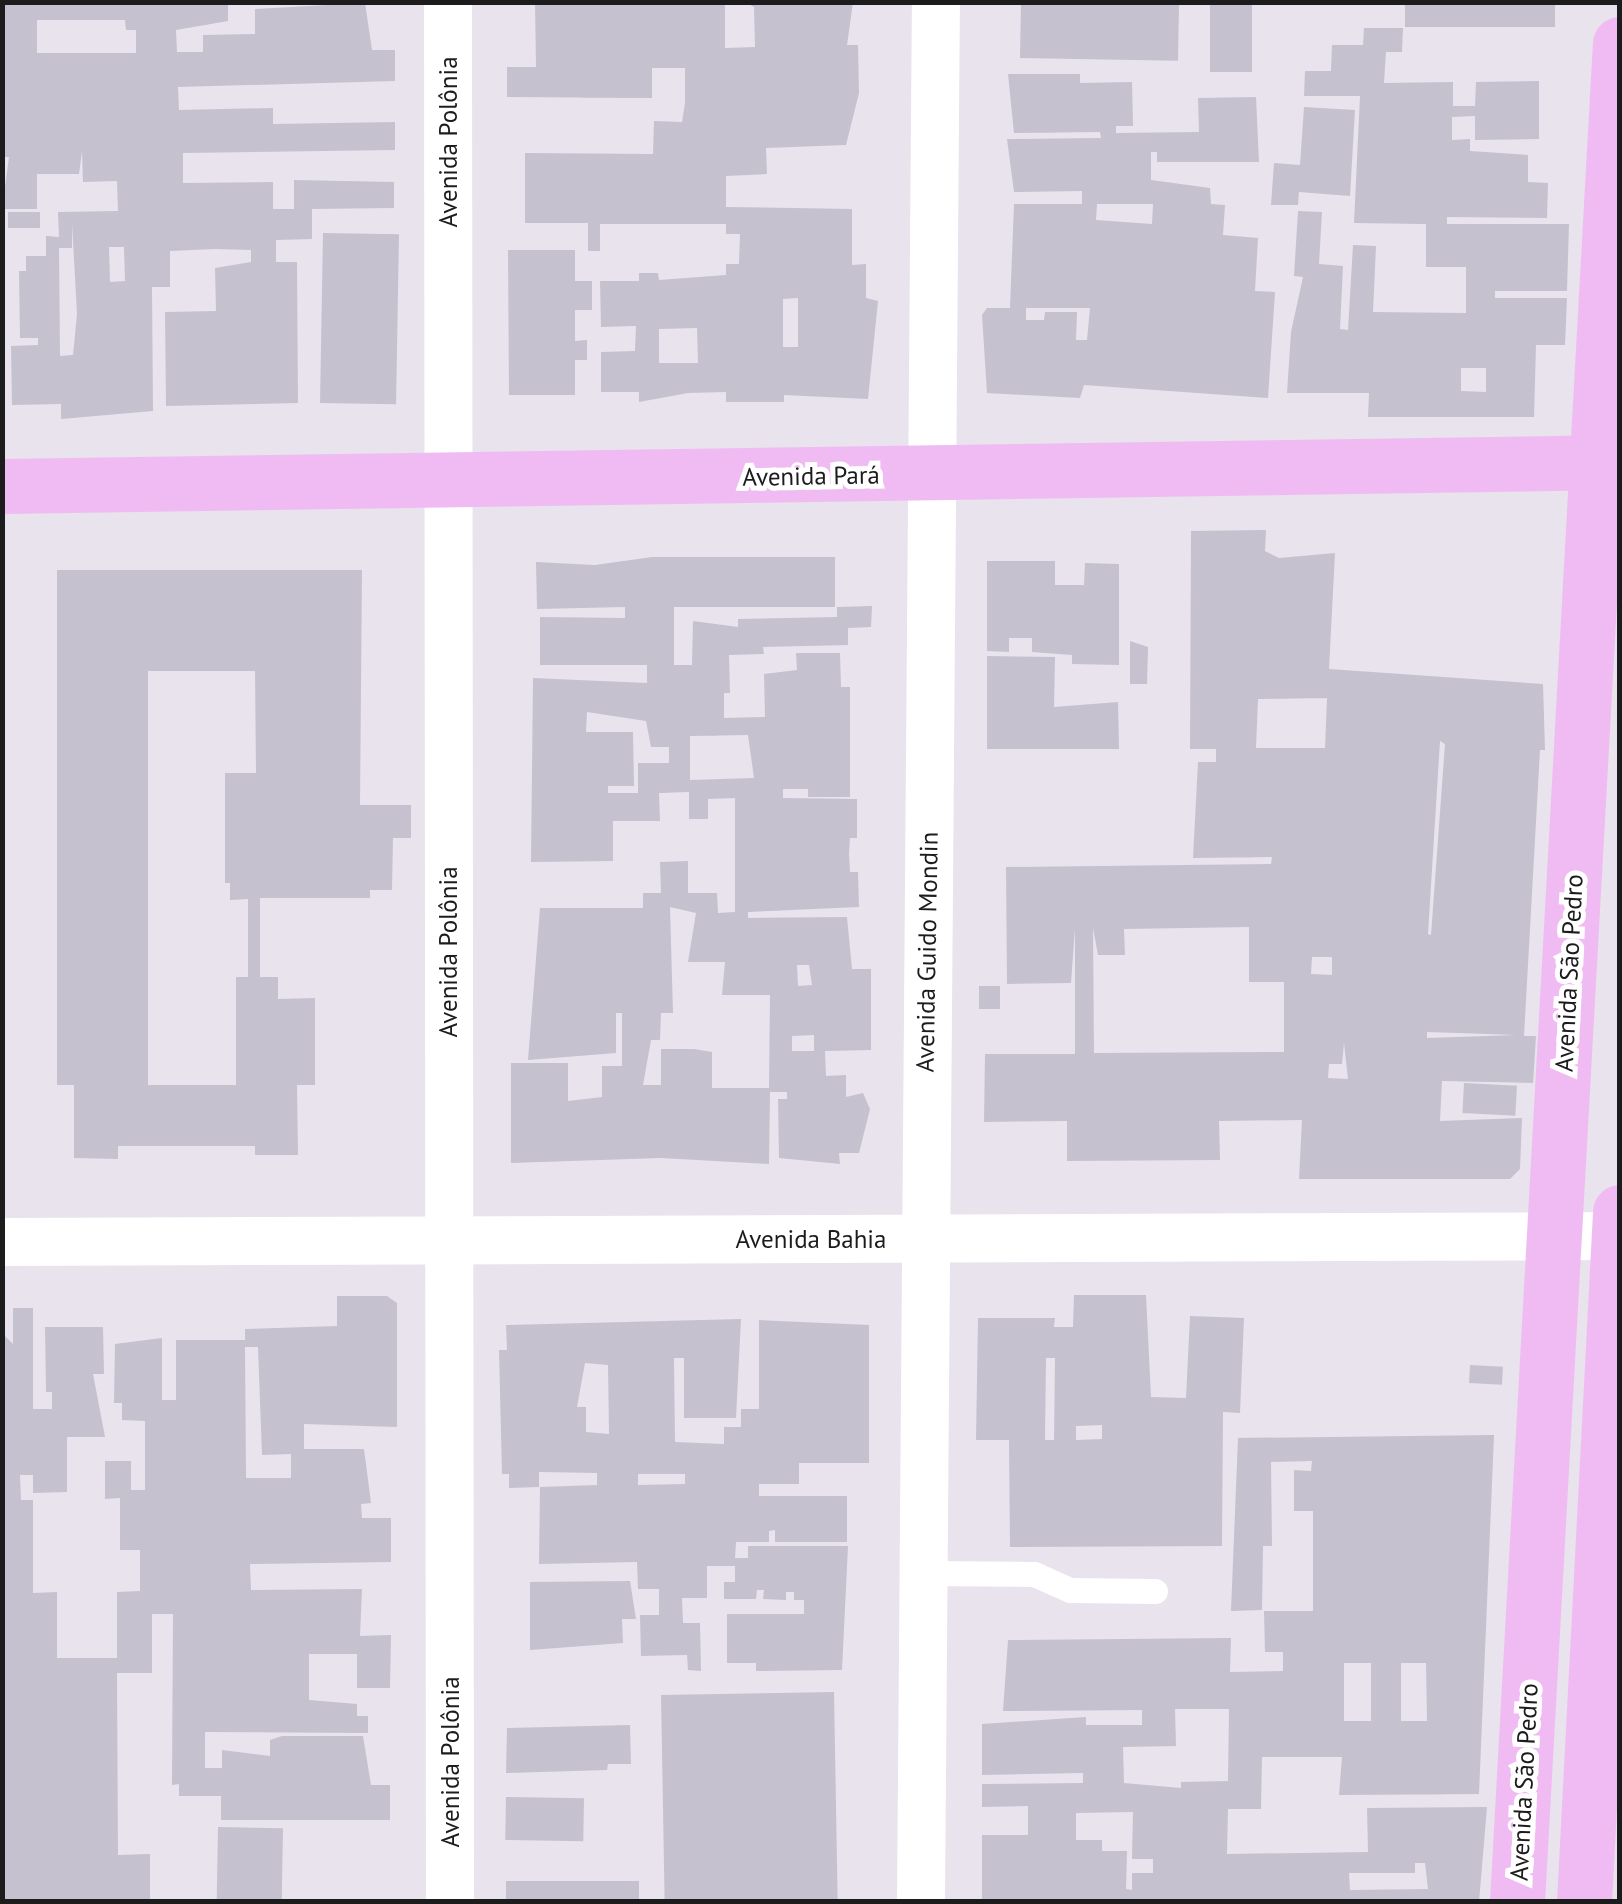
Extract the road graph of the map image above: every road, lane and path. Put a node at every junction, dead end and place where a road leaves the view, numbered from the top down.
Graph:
1 (448, 2) edge
2 (936, 2) edge
3 (1620, 44) edge
4 (1608, 462) edge
5 (932, 474) junction
6 (448, 481) junction
7 (2, 486) edge
8 (1620, 1212) edge
9 (1554, 1236) junction
10 (1619, 1236) edge
11 (448, 1238) junction
12 (925, 1239) junction
13 (2, 1242) edge
14 (923, 1573) junction
15 (1155, 1591) dead end
16 (450, 1902) edge
17 (920, 1902) edge
18 (1517, 1902) edge
19 (1584, 1902) edge

1 - 6 street, Avenida Polônia
2 - 5 street, Avenida Guido Mondin
3 - 4 street, Avenida São Pedro
4 - 5 street, Avenida Pará
4 - 9 street, Avenida São Pedro
5 - 6 street, Avenida Pará
5 - 12 street, Avenida Guido Mondin
6 - 7 street, Avenida Pará
6 - 11 street, Avenida Polônia
8 - 10 street
9 - 10 street, Avenida Bahia
9 - 12 street, Avenida Bahia
9 - 18 street, Avenida São Pedro
10 - 19 street
11 - 12 street, Avenida Bahia
11 - 13 street, Avenida Bahia
11 - 16 street, Avenida Polônia
12 - 14 street, Avenida Guido Mondin
14 - 15 lane
14 - 17 street, Avenida Guido Mondin

